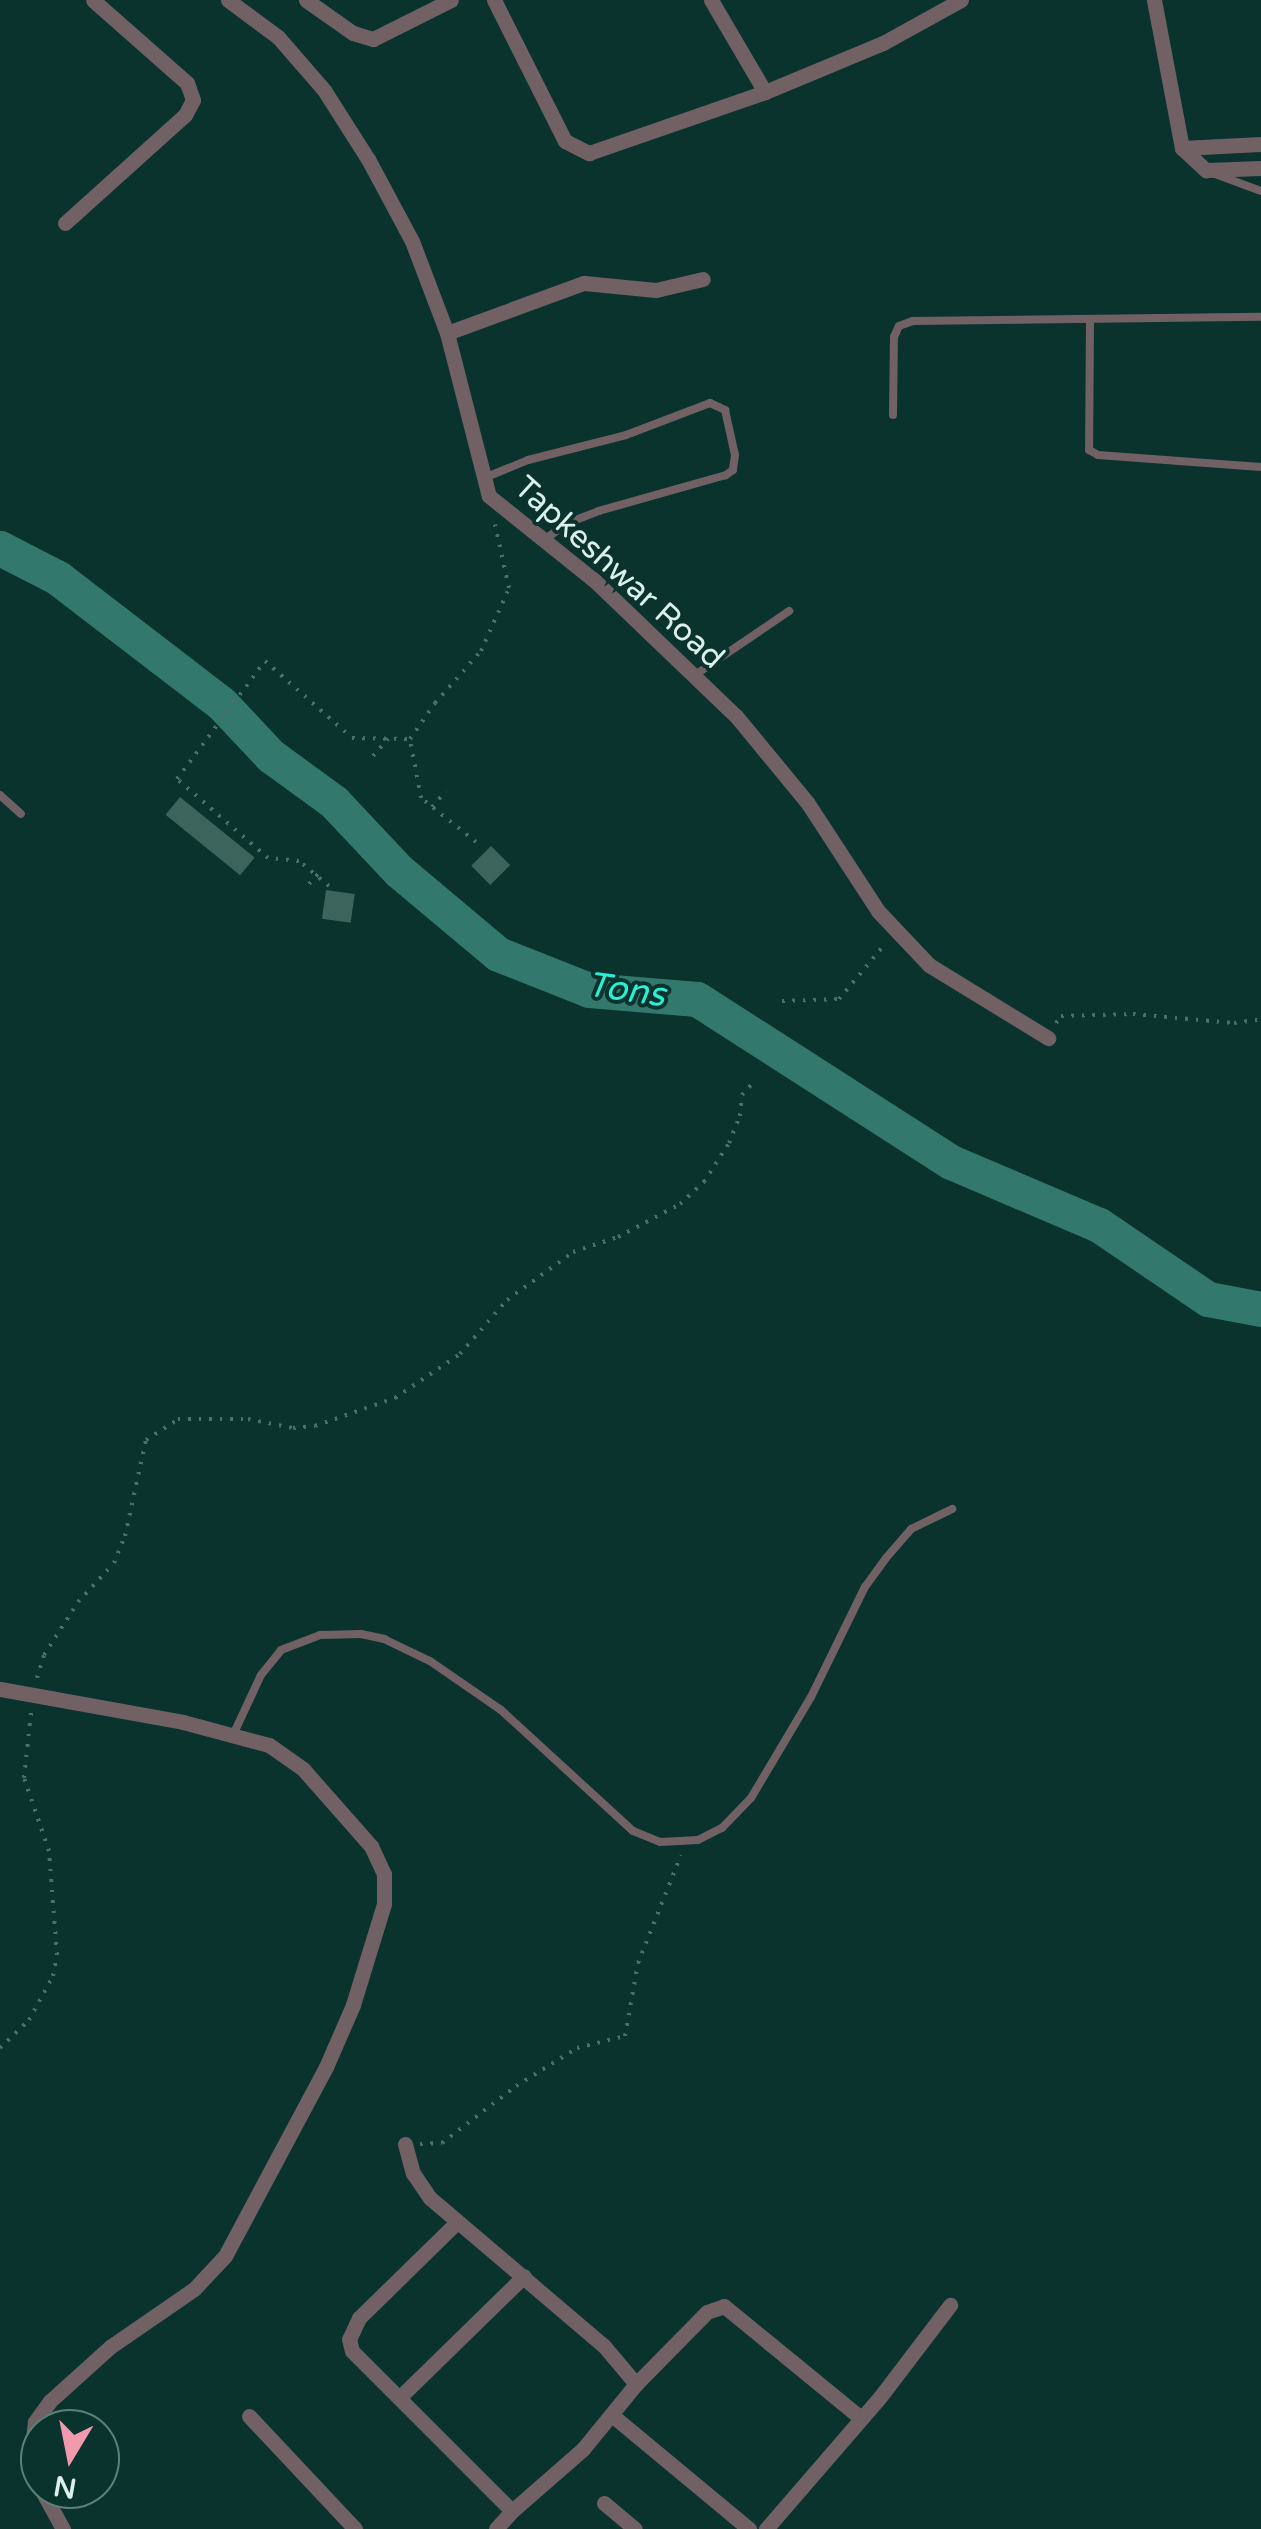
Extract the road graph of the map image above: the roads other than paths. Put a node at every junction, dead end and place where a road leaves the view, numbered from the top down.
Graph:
1 (93, 0) edge
2 (228, 0) edge
3 (306, 0) edge
4 (451, 0) edge
5 (494, 0) edge
6 (711, 0) edge
7 (961, 0) edge
8 (1154, 0) edge
9 (327, 7) edge
10 (765, 92) junction
11 (1261, 144) edge
12 (1182, 148) junction
13 (1261, 168) edge
14 (1206, 170) junction
15 (1261, 191) edge
16 (65, 224) dead end
17 (703, 280) dead end
18 (1261, 317) edge
19 (1090, 322) junction
20 (448, 333) junction
21 (893, 414) dead end
22 (1261, 467) edge
23 (484, 478) junction
24 (544, 540) junction
25 (789, 611) dead end
26 (695, 675) junction
27 (0, 795) edge
28 (21, 814) dead end
29 (1048, 1038) road end
30 (952, 1509) dead end
31 (0, 1688) edge
32 (233, 1735) junction
33 (405, 2144) road end
34 (457, 2222) junction
35 (524, 2276) junction
36 (950, 2305) dead end
37 (636, 2384) junction
38 (400, 2398) junction
39 (44, 2409) edge
40 (249, 2416) dead end
41 (612, 2416) junction
42 (861, 2418) junction
43 (604, 2503) dead end
44 (512, 2511) junction
45 (355, 2529) edge
46 (496, 2529) edge
47 (634, 2529) edge
48 (749, 2529) edge
49 (766, 2529) edge

1 - 16 street
2 - 20 street, Tapkeshwar Road
3 - 9 street
4 - 9 street
5 - 10 street
6 - 10 street
7 - 10 street
8 - 12 street
11 - 12 street
12 - 14 street
13 - 14 street
14 - 15 lane
17 - 20 street
18 - 19 lane
19 - 21 lane
19 - 22 lane
20 - 23 street, Tapkeshwar Road
23 - 24 street, Tapkeshwar Road
23 - 24 lane
24 - 26 street, Tapkeshwar Road
25 - 26 lane
26 - 29 street, Tapkeshwar Road
27 - 28 lane
30 - 32 lane
31 - 32 street
32 - 39 street
33 - 34 street
34 - 35 street
34 - 38 street
35 - 37 street
35 - 38 street
36 - 42 street
37 - 41 street
37 - 42 street
38 - 44 street
40 - 45 street
41 - 44 street
41 - 48 street
42 - 49 street
43 - 47 street
44 - 46 street

